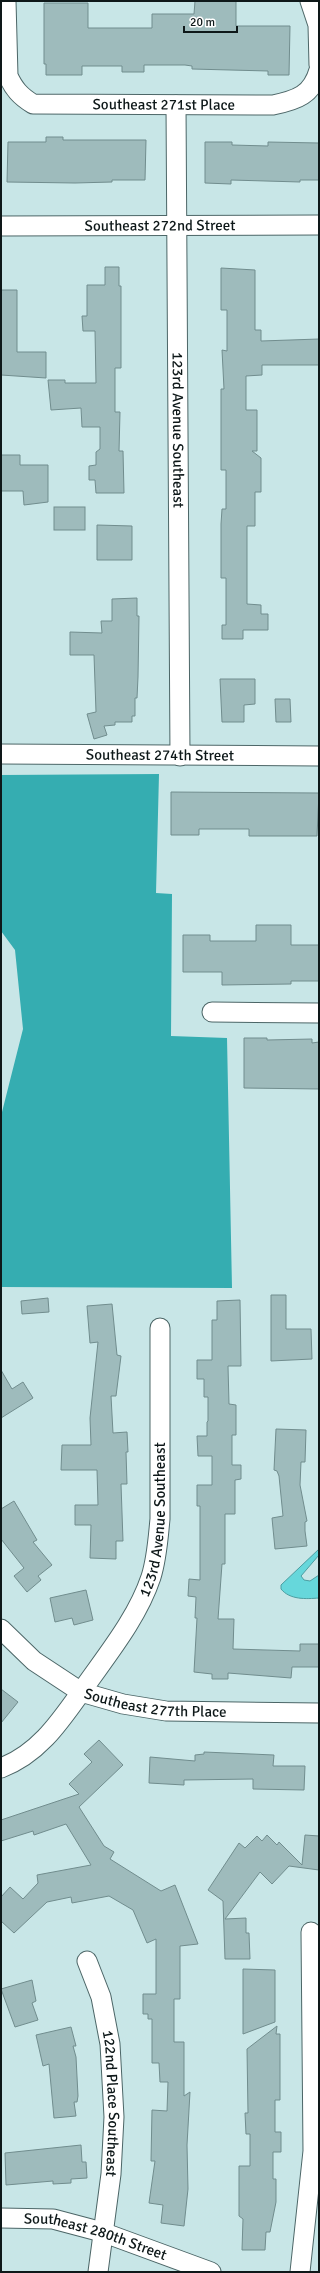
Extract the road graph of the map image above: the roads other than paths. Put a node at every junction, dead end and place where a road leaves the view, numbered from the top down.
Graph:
1 (6, 1) edge
2 (310, 1) edge
3 (319, 65) edge
4 (319, 70) edge
5 (176, 105) junction
6 (319, 225) edge
7 (1, 226) edge
8 (178, 226) junction
9 (1, 754) edge
10 (180, 756) junction
11 (319, 756) edge
12 (212, 1012) dead end
13 (319, 1013) edge
14 (160, 1328) dead end
15 (1, 1629) edge
16 (81, 1692) junction
17 (319, 1713) edge
18 (1, 1768) edge
19 (311, 1932) dead end
20 (87, 1961) dead end
21 (1, 2218) edge
22 (102, 2232) junction
23 (98, 2272) edge
24 (211, 2272) edge
25 (300, 2272) edge

1 - 5 street, Southeast 271st Place
2 - 3 street
4 - 5 street, Southeast 271st Place
5 - 8 street, 123rd Avenue Southeast
6 - 8 street, Southeast 272nd Street
7 - 8 street, Southeast 272nd Street
8 - 10 street, 123rd Avenue Southeast
9 - 10 street, Southeast 274th Street
10 - 11 street, Southeast 274th Street
12 - 13 street
14 - 16 street, 123rd Avenue Southeast
15 - 16 street
16 - 17 street, Southeast 277th Place
16 - 18 street, Southeast 277th Place
19 - 25 street
20 - 22 street, 122nd Place Southeast
21 - 22 street, Southeast 280th Street
22 - 23 street, 122nd Place Southeast
22 - 24 street, Southeast 280th Street

